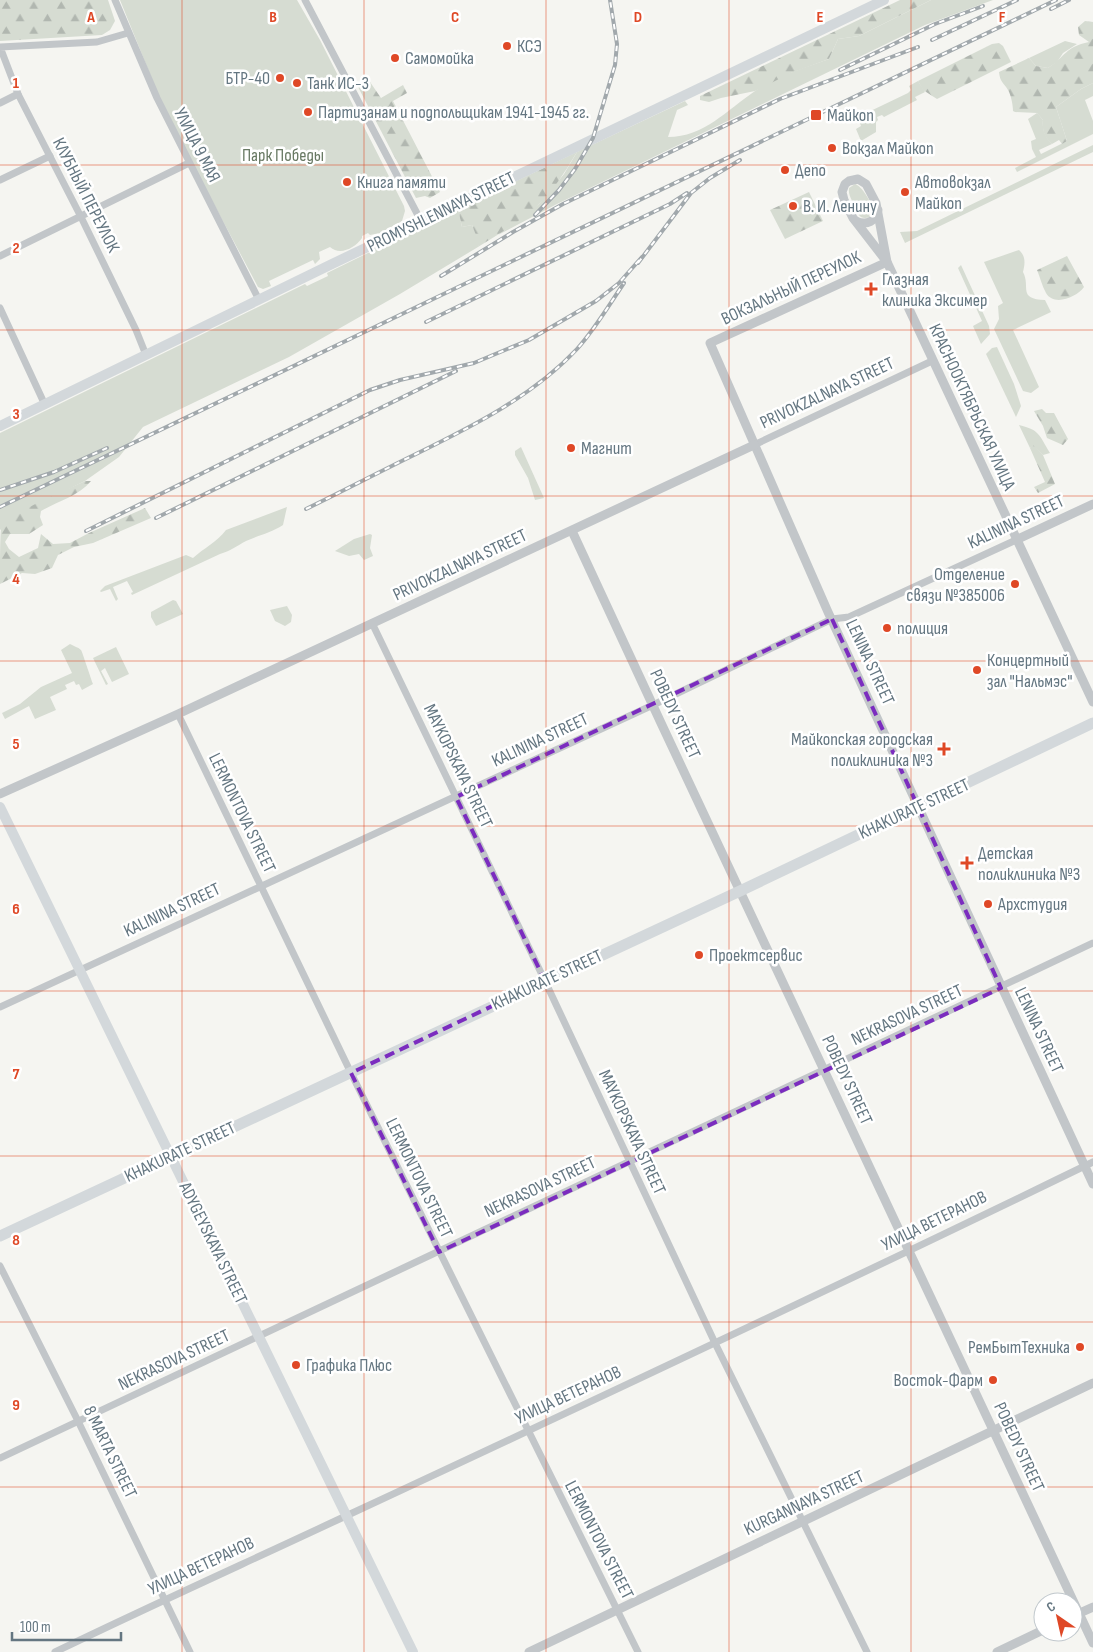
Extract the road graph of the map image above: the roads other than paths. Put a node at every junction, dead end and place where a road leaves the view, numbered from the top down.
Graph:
1 (115, 0) edge
2 (305, 0) edge
3 (884, 0) edge
4 (128, 33) junction
5 (0, 47) edge
6 (18, 94) junction
7 (0, 103) edge
8 (50, 156) junction
9 (189, 163) junction
10 (0, 180) edge
11 (878, 210) junction
12 (81, 216) junction
13 (421, 221) junction
14 (856, 222) junction
15 (0, 256) edge
16 (887, 262) junction
17 (259, 300) junction
18 (0, 308) edge
19 (710, 343) joint
20 (146, 355) junction
21 (932, 361) junction
22 (45, 405) junction
23 (0, 426) edge
24 (754, 445) junction
25 (1093, 504) edge
26 (572, 531) junction
27 (1016, 540) junction
28 (832, 619) junction
29 (372, 623) junction
30 (1093, 702) edge
31 (653, 705) junction
32 (178, 714) junction
33 (1093, 723) edge
34 (0, 794) edge
35 (456, 797) junction
36 (919, 806) junction
37 (0, 807) edge
38 (261, 887) junction
39 (740, 891) junction
40 (1093, 943) edge
41 (80, 971) junction
42 (545, 981) junction
43 (1001, 988) junction
44 (0, 1008) edge
45 (824, 1070) junction
46 (351, 1073) junction
47 (171, 1156) junction
48 (629, 1162) junction
49 (1089, 1164) edge
50 (1093, 1184) edge
51 (0, 1236) edge
52 (909, 1250) junction
53 (439, 1252) junction
54 (0, 1266) edge
55 (258, 1337) junction
56 (715, 1343) junction
57 (1093, 1383) edge
58 (78, 1421) junction
59 (527, 1430) junction
60 (993, 1431) junction
61 (0, 1458) edge
62 (347, 1516) junction
63 (803, 1521) junction
64 (1066, 1592) edge
65 (164, 1599) junction
66 (618, 1610) junction
67 (1083, 1627) edge
68 (1033, 1635) edge
69 (1093, 1643) edge
70 (55, 1652) edge
71 (190, 1652) edge
72 (413, 1652) edge
73 (529, 1652) edge
74 (638, 1652) edge
75 (867, 1652) edge
76 (997, 1652) edge

1 - 4 street, УЛИЦА 9 МАЯ
2 - 13 street
3 - 13 main road, PROMYSHLENNAYA STREET
4 - 5 street
4 - 9 street, УЛИЦА 9 МАЯ
5 - 6 street, КЛУБНЫЙ ПЕРЕУЛОК
6 - 7 street
6 - 8 street, КЛУБНЫЙ ПЕРЕУЛОК
8 - 10 street
8 - 12 street, КЛУБНЫЙ ПЕРЕУЛОК
9 - 12 street
9 - 17 street, УЛИЦА 9 МАЯ
11 - 14 street
11 - 14 street
11 - 16 street
12 - 15 street
12 - 20 street, КЛУБНЫЙ ПЕРЕУЛОК
13 - 17 main road, PROMYSHLENNAYA STREET
14 - 16 street
16 - 19 street, ВОКЗАЛЬНЫЙ ПЕРЕУЛОК
16 - 21 street, КРАСНООКТЯБРЬСКАЯ УЛИЦА
17 - 20 main road, PROMYSHLENNAYA STREET
18 - 22 street
19 - 24 street, LENINA STREET
20 - 22 main road, PROMYSHLENNAYA STREET
21 - 24 street, PRIVOKZALNAYA STREET
21 - 27 street, КРАСНООКТЯБРЬСКАЯ УЛИЦА
22 - 23 main road, PROMYSHLENNAYA STREET
24 - 26 street, PRIVOKZALNAYA STREET
24 - 28 street, LENINA STREET
25 - 27 street, KALININA STREET
26 - 29 street, PRIVOKZALNAYA STREET
26 - 31 street, POBEDY STREET
27 - 28 street, KALININA STREET
27 - 30 street, КРАСНООКТЯБРЬСКАЯ УЛИЦА
28 - 31 street, KALININA STREET
28 - 36 street, LENINA STREET
29 - 32 street, PRIVOKZALNAYA STREET
29 - 35 street, MAYKOPSKAYA STREET
31 - 35 street, KALININA STREET
31 - 39 street, POBEDY STREET
32 - 34 street, PRIVOKZALNAYA STREET
32 - 38 street, LERMONTOVA STREET
33 - 36 main road, KHAKURATE STREET
35 - 38 street, KALININA STREET
35 - 42 street, MAYKOPSKAYA STREET
36 - 39 main road, KHAKURATE STREET
36 - 43 street, LENINA STREET
37 - 41 main road, ADYGEYSKAYA STREET
38 - 41 street, KALININA STREET
38 - 46 street, LERMONTOVA STREET
39 - 42 main road, KHAKURATE STREET
39 - 45 street, POBEDY STREET
40 - 43 street, NEKRASOVA STREET
41 - 44 street, KALININA STREET
41 - 47 main road, ADYGEYSKAYA STREET
42 - 46 main road, KHAKURATE STREET
42 - 48 street, MAYKOPSKAYA STREET
43 - 45 street, NEKRASOVA STREET
43 - 49 street, LENINA STREET
45 - 48 street, NEKRASOVA STREET
45 - 52 street, POBEDY STREET
46 - 47 main road, KHAKURATE STREET
46 - 53 street, LERMONTOVA STREET
47 - 51 main road, KHAKURATE STREET
47 - 55 main road, ADYGEYSKAYA STREET
48 - 53 street, NEKRASOVA STREET
48 - 56 street, MAYKOPSKAYA STREET
49 - 50 street, LENINA STREET
49 - 52 street, УЛИЦА ВЕТЕРАНОВ
52 - 56 street, УЛИЦА ВЕТЕРАНОВ
52 - 60 street, POBEDY STREET
53 - 55 street, NEKRASOVA STREET
53 - 59 street, LERMONTOVA STREET
54 - 58 street, 8 MARTA STREET
55 - 58 street, NEKRASOVA STREET
55 - 62 main road, ADYGEYSKAYA STREET
56 - 59 street, УЛИЦА ВЕТЕРАНОВ
56 - 63 street, MAYKOPSKAYA STREET
57 - 60 street, KURGANNAYA STREET
58 - 61 street, NEKRASOVA STREET
58 - 65 street, 8 MARTA STREET
59 - 62 street, УЛИЦА ВЕТЕРАНОВ
59 - 66 street, LERMONTOVA STREET
60 - 63 street, KURGANNAYA STREET
60 - 64 street, POBEDY STREET
62 - 65 street, УЛИЦА ВЕТЕРАНОВ
62 - 72 main road, ADYGEYSKAYA STREET
63 - 66 street, KURGANNAYA STREET
63 - 75 street, MAYKOPSKAYA STREET
65 - 70 street, УЛИЦА ВЕТЕРАНОВ
65 - 71 street, 8 MARTA STREET
66 - 73 street, KURGANNAYA STREET
66 - 74 street, LERMONTOVA STREET
67 - 69 street, POBEDY STREET
68 - 76 street

